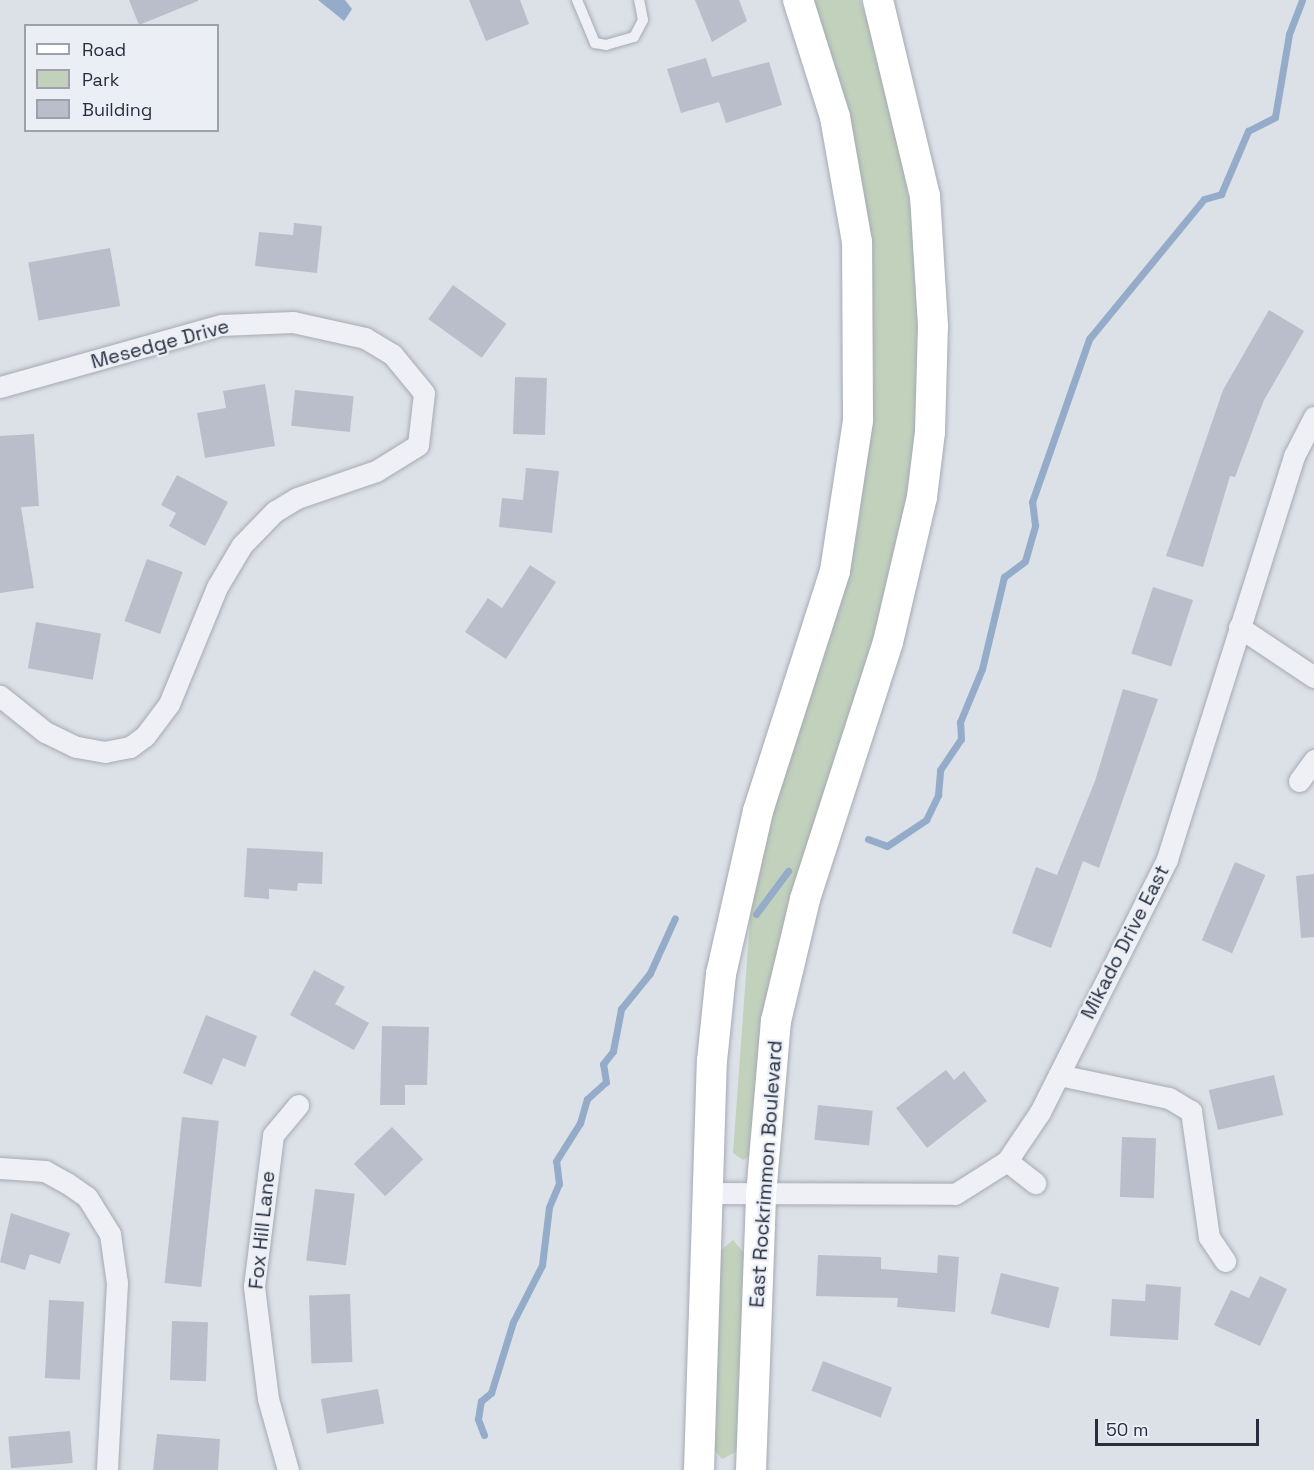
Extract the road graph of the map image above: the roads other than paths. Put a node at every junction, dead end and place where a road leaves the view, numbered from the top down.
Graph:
1 (577, 0) edge
2 (639, 0) edge
3 (798, 0) edge
4 (878, 0) edge
5 (0, 387) edge
6 (1314, 417) edge
7 (1239, 627) junction
8 (1314, 677) edge
9 (0, 696) edge
10 (1314, 760) edge
11 (1299, 781) dead end
12 (1059, 1075) junction
13 (298, 1105) dead end
14 (1007, 1161) junction
15 (0, 1168) edge
16 (1035, 1183) dead end
17 (706, 1193) junction
18 (760, 1195) junction
19 (1225, 1262) dead end
20 (107, 1470) edge
21 (288, 1470) edge
22 (699, 1470) edge
23 (751, 1470) edge

1 - 2 lane
3 - 17 main road
4 - 18 main road, East Rockrimmon Boulevard
5 - 9 street, Mesedge Drive
6 - 7 street, Mikado Drive East
7 - 8 street
7 - 12 street, Mikado Drive East
10 - 11 street
12 - 14 street, Mikado Drive East
12 - 19 street
13 - 21 street, Fox Hill Lane
14 - 16 street
14 - 18 street, Mikado Drive East
15 - 20 street
17 - 18 street, Mikado Drive East
17 - 22 main road
18 - 23 main road, East Rockrimmon Boulevard

